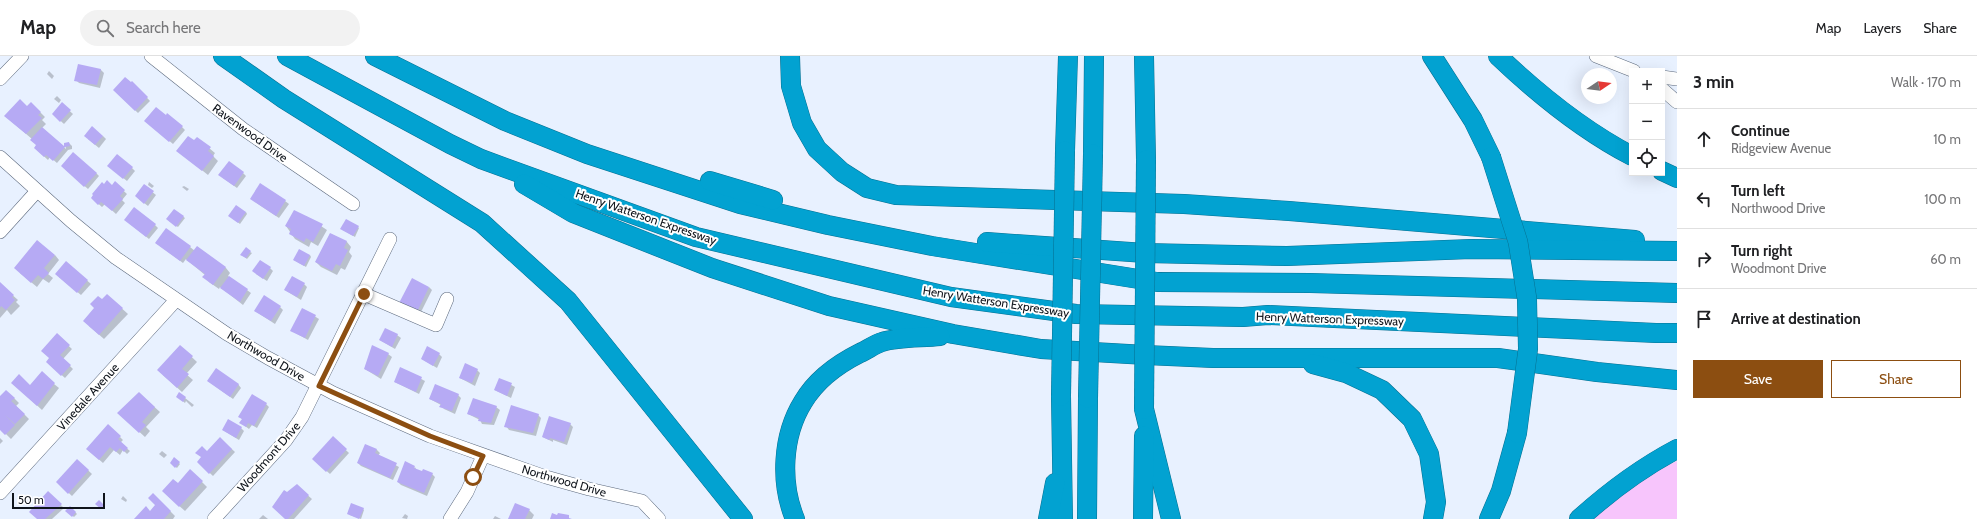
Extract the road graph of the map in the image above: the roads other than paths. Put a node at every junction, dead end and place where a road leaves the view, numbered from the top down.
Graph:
1 (22, 56) edge
2 (151, 56) edge
3 (223, 56) edge
4 (287, 56) edge
5 (375, 56) edge
6 (384, 56) edge
7 (790, 56) edge
8 (1062, 56) edge
9 (1068, 56) edge
10 (1094, 56) edge
11 (1144, 56) edge
12 (1432, 56) edge
13 (1498, 56) edge
14 (1596, 56) edge
15 (1629, 69) edge
16 (1068, 76) junction
17 (1665, 78) edge
18 (0, 79) edge
19 (1677, 79) edge
20 (1665, 92) edge
21 (1677, 102) edge
22 (1629, 154) edge
23 (0, 157) edge
24 (481, 159) junction
25 (1665, 172) edge
26 (1677, 178) edge
27 (37, 191) junction
28 (353, 204) dead end
29 (0, 232) edge
30 (390, 239) dead end
31 (1677, 244) edge
32 (1677, 251) edge
33 (1677, 293) edge
34 (364, 294) junction
35 (447, 299) dead end
36 (176, 300) junction
37 (1677, 333) edge
38 (953, 334) junction
39 (1656, 334) junction
40 (1677, 337) edge
41 (1286, 358) junction
42 (1677, 380) edge
43 (319, 386) junction
44 (1144, 409) junction
45 (1677, 449) edge
46 (483, 456) junction
47 (1060, 458) junction
48 (0, 493) edge
49 (214, 519) edge
50 (450, 519) edge
51 (660, 519) edge
52 (743, 519) edge
53 (795, 519) edge
54 (1048, 519) edge
55 (1063, 519) edge
56 (1087, 519) edge
57 (1143, 519) edge
58 (1172, 519) edge
59 (1433, 519) edge
60 (1489, 519) edge
61 (1579, 519) edge

1 - 18 street
2 - 28 street, Ravenwood Drive
3 - 52 highway
4 - 24 highway, Henry Watterson Expressway
5 - 33 highway
6 - 32 highway
7 - 31 highway
8 - 16 highway
9 - 16 highway
10 - 56 highway, bridge
11 - 44 highway, bridge
12 - 60 highway, bridge
13 - 22 highway
14 - 15 street
16 - 47 highway, bridge
17 - 19 street
20 - 21 street
23 - 27 street, Northwood Drive
24 - 38 highway
24 - 39 highway, Henry Watterson Expressway
25 - 26 highway
27 - 29 street
27 - 36 street, Northwood Drive
30 - 34 street, Woodmont Drive
34 - 35 street
34 - 43 street, Woodmont Drive
36 - 43 street, Northwood Drive
36 - 48 street, Vinedale Avenue
37 - 39 highway, Henry Watterson Expressway
38 - 41 highway
38 - 53 highway
39 - 40 highway
41 - 42 highway
41 - 59 highway
43 - 46 street, Northwood Drive
43 - 49 street, Woodmont Drive
44 - 57 highway
44 - 58 highway
45 - 61 highway
46 - 50 street
46 - 51 street, Northwood Drive
47 - 54 highway
47 - 55 highway

